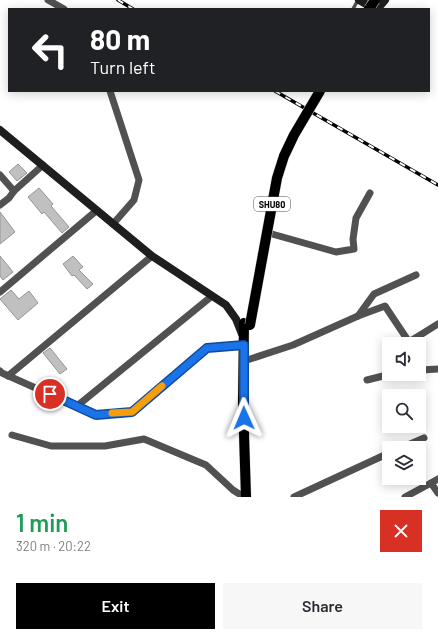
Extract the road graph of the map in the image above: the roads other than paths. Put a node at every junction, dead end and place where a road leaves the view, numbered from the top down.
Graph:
1 (48, 0) edge
2 (359, 0) edge
3 (385, 0) edge
4 (62, 8) edge
5 (110, 92) edge
6 (313, 92) edge
7 (319, 92) edge
8 (0, 130) edge
9 (43, 165) junction
10 (0, 176) edge
11 (14, 191) junction
12 (370, 193) dead end
13 (0, 205) edge
14 (96, 211) junction
15 (113, 224) junction
16 (272, 234) dead end
17 (152, 256) junction
18 (416, 275) dead end
19 (0, 292) edge
20 (212, 296) junction
21 (358, 316) junction
22 (247, 324) junction
23 (438, 324) edge
24 (405, 337) edge
25 (418, 337) edge
26 (244, 343) junction
27 (244, 361) junction
28 (438, 369) edge
29 (426, 370) edge
30 (0, 371) edge
31 (8, 376) junction
32 (382, 376) edge
33 (367, 380) dead end
34 (77, 406) junction
35 (12, 435) dead end
36 (424, 438) dead end
37 (417, 441) edge
38 (382, 456) edge
39 (438, 479) edge
40 (431, 483) junction
41 (438, 493) edge
42 (243, 496) edge
43 (231, 497) edge
44 (294, 497) edge
45 (405, 497) edge

1 - 4 street
2 - 3 street
5 - 15 street
6 - 22 main road, SHU80
7 - 22 main road, SHU80, bridge
8 - 9 street
9 - 11 street
9 - 14 street
10 - 11 street
11 - 13 street
12 - 16 street
14 - 15 street
14 - 19 street
15 - 17 street
17 - 20 street
17 - 31 street
18 - 21 street
20 - 26 street
20 - 34 street
21 - 24 street
21 - 27 street
22 - 26 main road, SHU80
23 - 25 street
26 - 27 main road, SHU80
26 - 34 street
27 - 42 main road, SHU80
28 - 29 street
30 - 31 street
31 - 34 street
32 - 33 street
35 - 42 street
36 - 37 street
38 - 44 street
39 - 40 street
40 - 41 street
40 - 45 street
42 - 43 street

